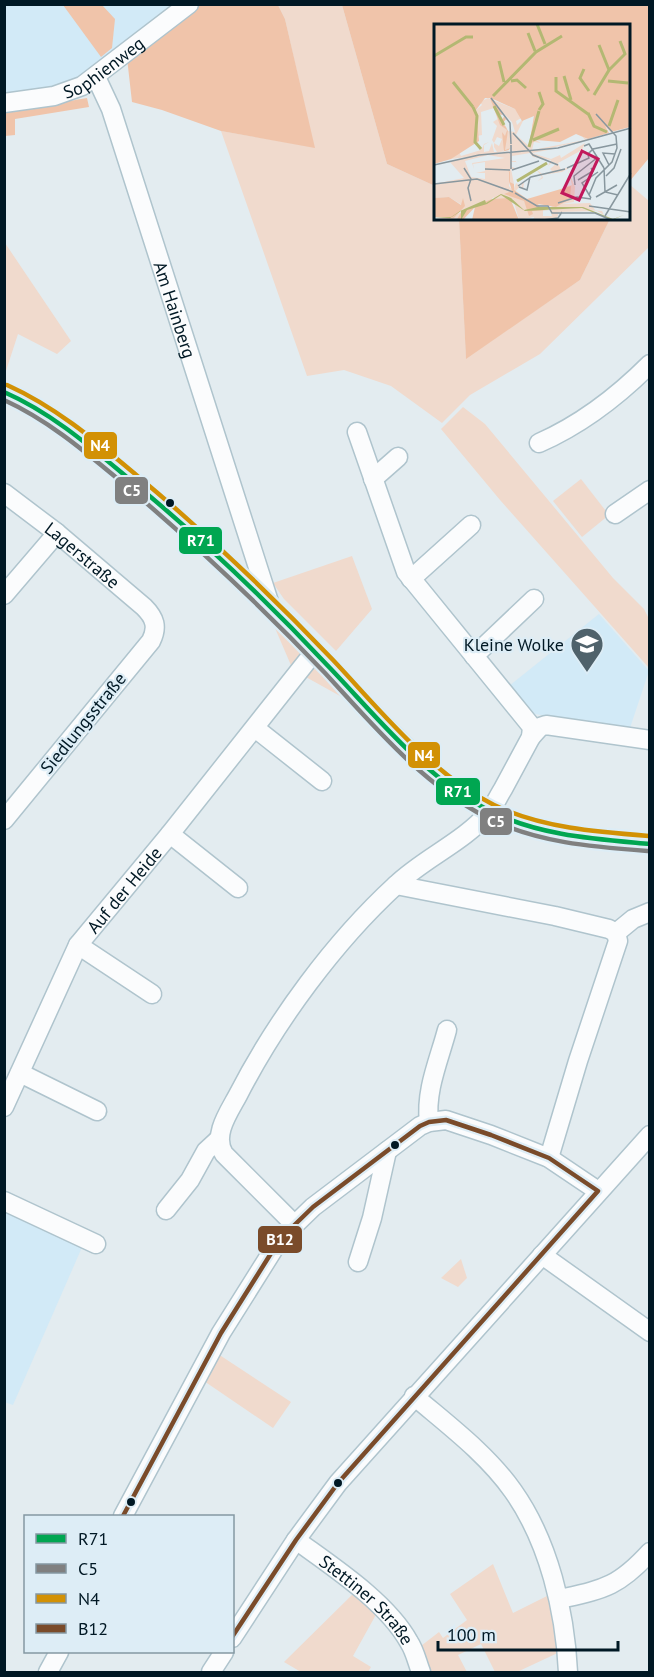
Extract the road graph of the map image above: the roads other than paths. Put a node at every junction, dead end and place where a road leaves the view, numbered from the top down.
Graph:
1 (189, 4) edge
2 (96, 77) junction
3 (4, 103) edge
4 (650, 364) edge
5 (643, 382) edge
6 (4, 392) edge
7 (357, 432) dead end
8 (539, 443) dead end
9 (398, 457) dead end
10 (373, 479) junction
11 (650, 490) edge
12 (4, 493) edge
13 (615, 514) dead end
14 (471, 525) dead end
15 (57, 533) junction
16 (252, 544) junction
17 (222, 558) junction
18 (411, 579) junction
19 (4, 595) edge
20 (534, 599) dead end
21 (270, 605) junction
22 (155, 624) joint
23 (315, 651) junction
24 (474, 656) junction
25 (255, 728) junction
26 (531, 737) junction
27 (650, 740) edge
28 (322, 782) dead end
29 (490, 811) junction
30 (4, 820) edge
31 (170, 834) junction
32 (650, 844) edge
33 (396, 885) junction
34 (238, 888) dead end
35 (650, 912) edge
36 (616, 933) junction
37 (78, 945) junction
38 (152, 994) dead end
39 (447, 1030) dead end
40 (20, 1073) junction
41 (4, 1107) edge
42 (97, 1111) dead end
43 (429, 1122) junction
44 (650, 1135) edge
45 (219, 1139) junction
46 (387, 1151) junction
47 (549, 1158) junction
48 (598, 1191) junction
49 (4, 1201) edge
50 (166, 1210) dead end
51 (294, 1224) junction
52 (96, 1244) dead end
53 (542, 1255) junction
54 (358, 1262) dead end
55 (650, 1332) edge
56 (414, 1396) junction
57 (124, 1515) edge
58 (296, 1540) junction
59 (650, 1552) edge
60 (560, 1599) junction
61 (234, 1635) edge
62 (58, 1653) edge
63 (223, 1653) edge
64 (48, 1672) edge
65 (211, 1672) edge
66 (421, 1672) edge
67 (568, 1672) edge

1 - 2 street, Sophienweg
2 - 3 street, Sophienweg
2 - 16 street, Am Hainberg
4 - 5 street
5 - 8 street
6 - 17 street
7 - 10 street
9 - 10 street
10 - 18 street
11 - 13 street
12 - 15 street, Lagerstraße
14 - 18 street
15 - 19 street
15 - 22 street, Lagerstraße
16 - 17 street
16 - 21 street, Am Hainberg
17 - 21 street
18 - 24 street
20 - 24 street
21 - 23 street
22 - 30 street, Siedlungsstraße
23 - 25 street, Auf der Heide
23 - 29 street
24 - 26 street
25 - 28 street
25 - 31 street, Auf der Heide
26 - 27 street
26 - 29 street
29 - 32 street
29 - 33 street
31 - 34 street, Auf der Heide
31 - 37 street, Auf der Heide
33 - 36 street
33 - 45 street
35 - 36 street
36 - 47 street
37 - 38 street, Auf der Heide
37 - 40 street, Auf der Heide
39 - 43 street
40 - 41 street, Auf der Heide
40 - 42 street
43 - 46 street
43 - 47 street
44 - 48 street
45 - 50 street
45 - 51 street
46 - 51 street
46 - 54 street
47 - 48 street
48 - 53 street
49 - 52 street
51 - 57 street
53 - 55 street
53 - 56 street
56 - 58 street
56 - 60 street
58 - 61 street
58 - 66 street, Stettiner Straße
59 - 60 street
60 - 67 street
62 - 64 street
63 - 65 street

